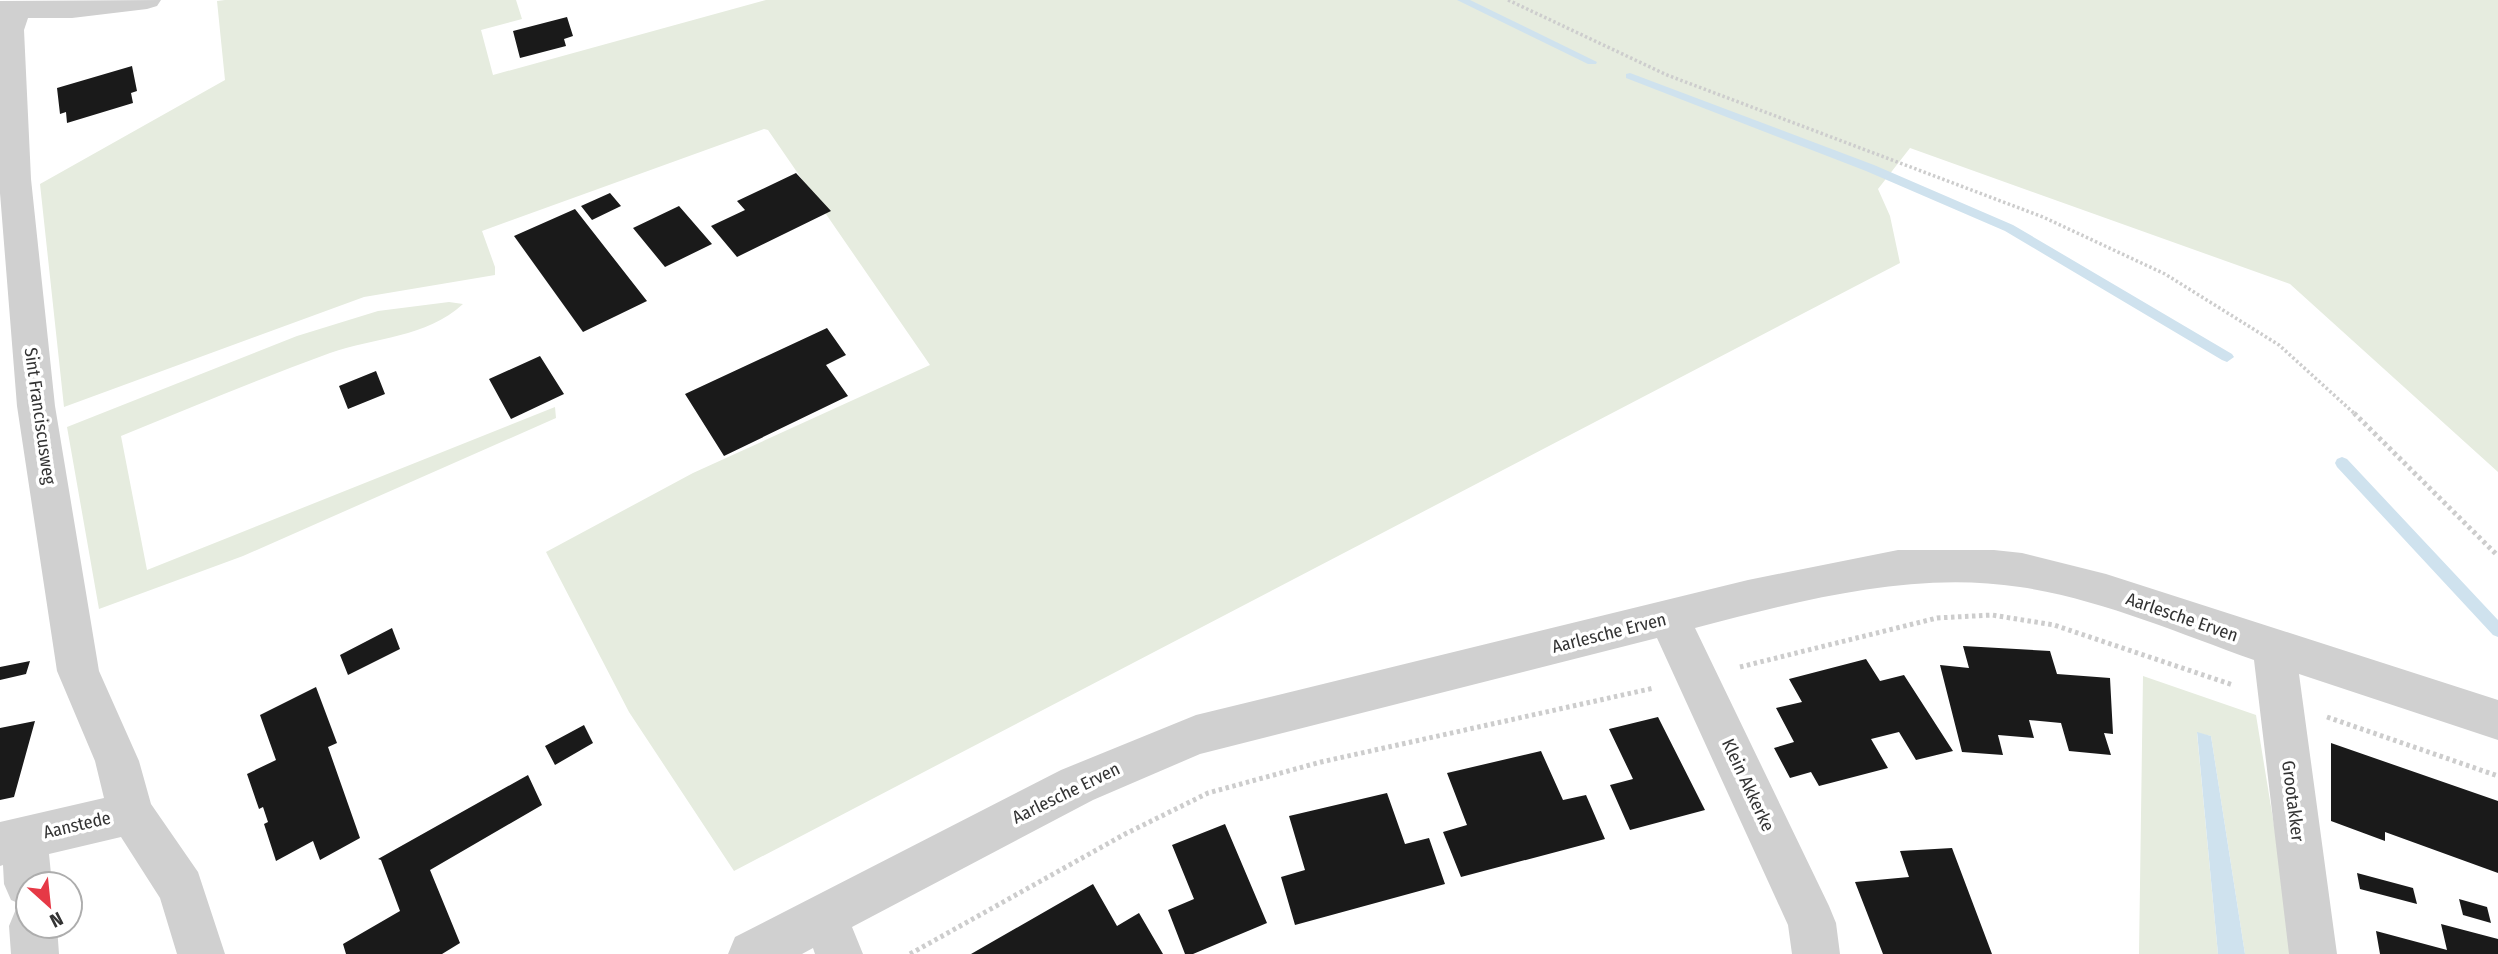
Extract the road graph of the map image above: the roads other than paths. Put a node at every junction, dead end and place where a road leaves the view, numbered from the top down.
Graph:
1 (147, 0) edge
2 (10, 11) edge
3 (1670, 618) junction
4 (2274, 649) junction
5 (2498, 720) edge
6 (131, 813) junction
7 (12, 841) edge
8 (23, 870) edge
9 (832, 935) edge
10 (201, 954) edge
11 (752, 954) edge
12 (1816, 954) edge
13 (2313, 954) edge

1 - 2 street
2 - 6 street, Sint Franciscusweg
3 - 4 street, Aarlesche Erven
3 - 9 street, Aarlesche Erven
3 - 12 street, Klein Akkerke
4 - 5 street, Aarlesche Erven
4 - 13 street, Grootakker
6 - 7 street, Aanstede
6 - 10 street, Sint Franciscusweg
7 - 8 street, Aanstede
9 - 11 street, Aarlesche Erven

